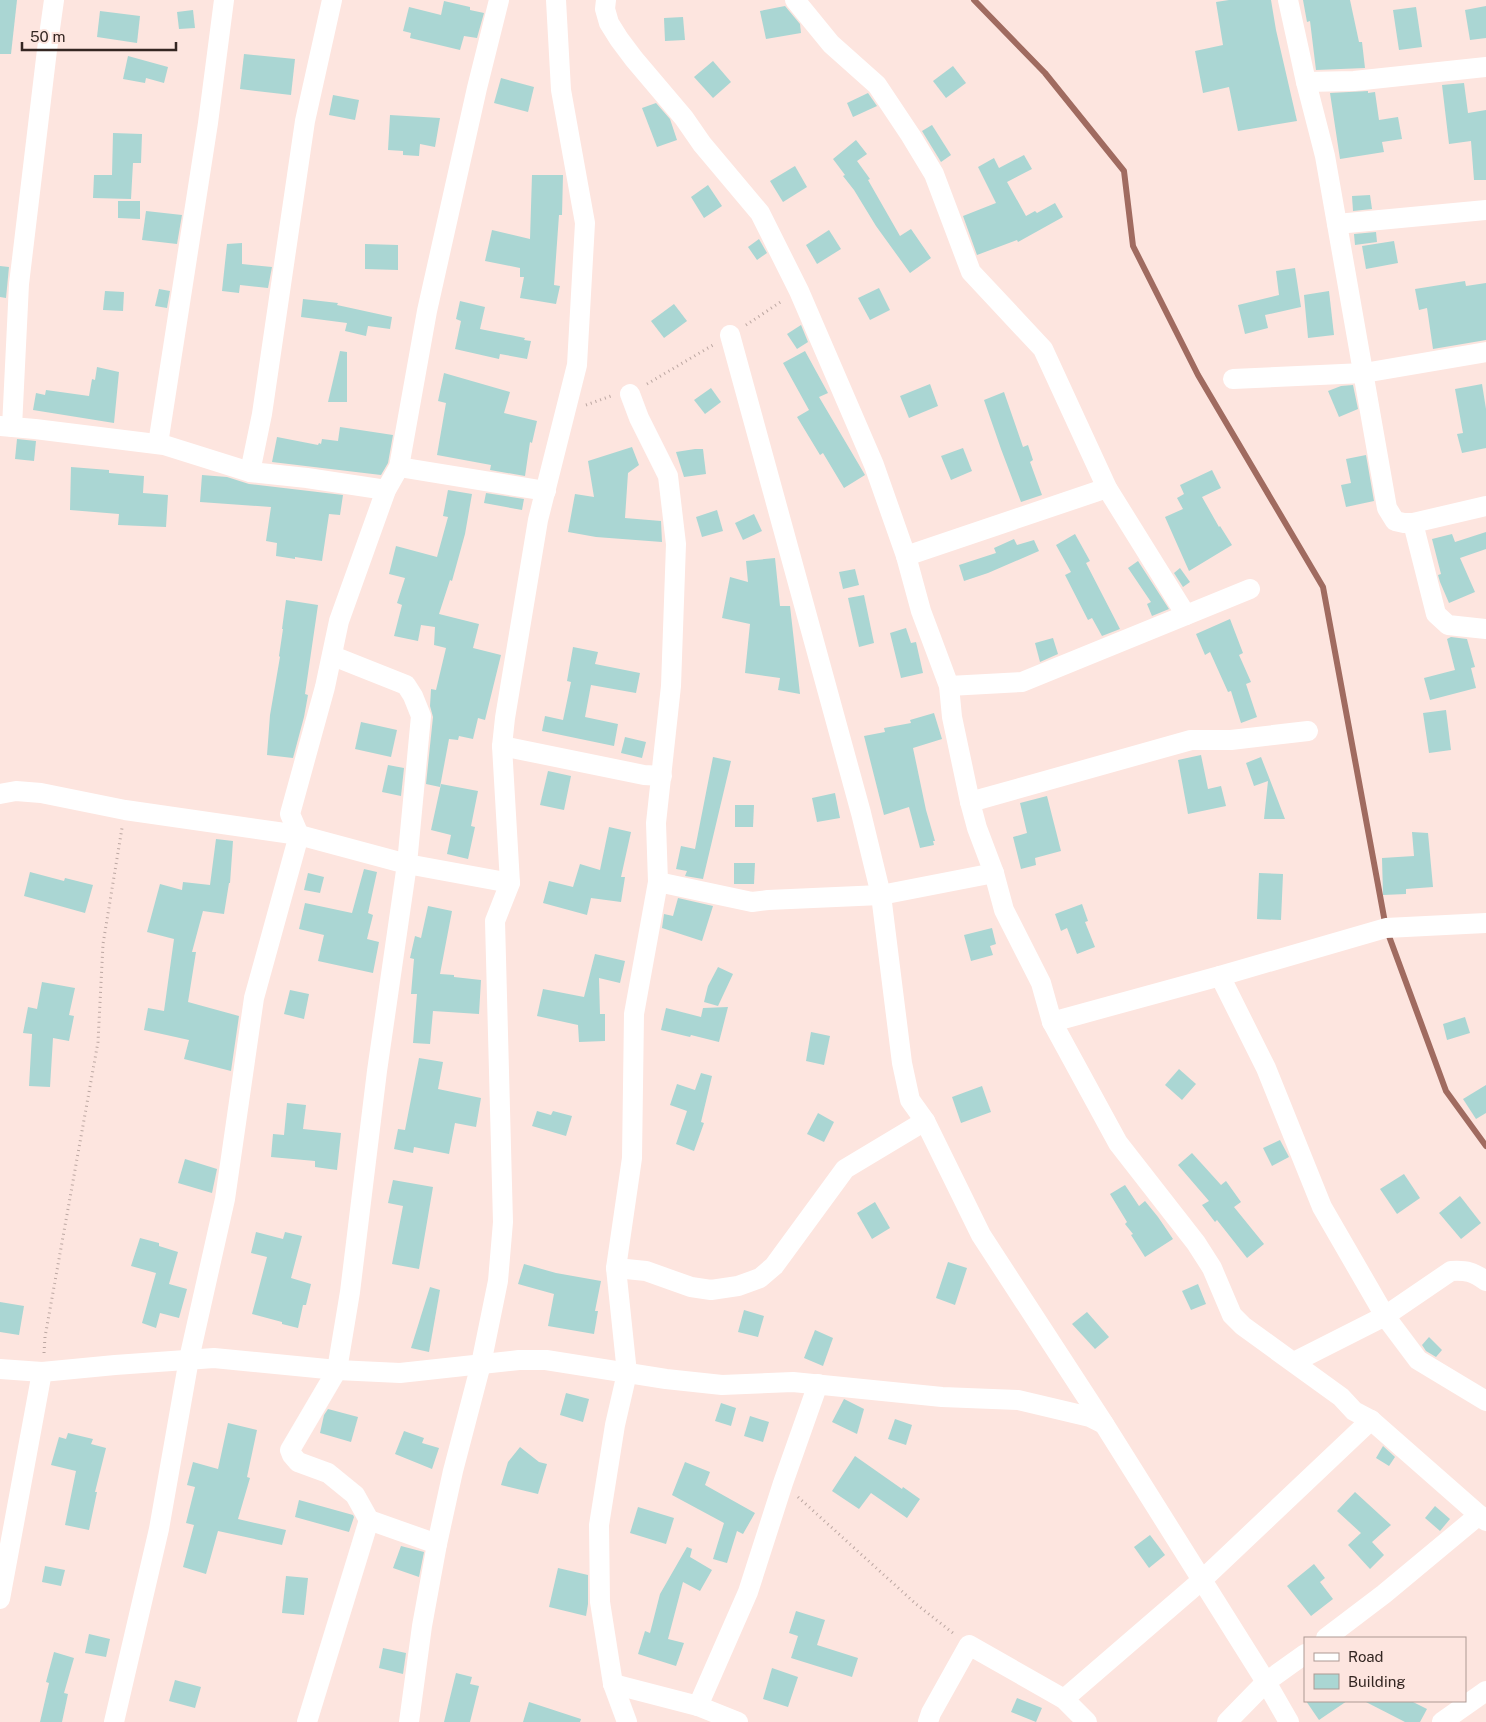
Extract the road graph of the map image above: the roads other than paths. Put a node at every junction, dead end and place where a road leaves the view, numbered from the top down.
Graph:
1 (54, 0) edge
2 (224, 0) edge
3 (332, 0) edge
4 (499, 0) edge
5 (556, 0) edge
6 (606, 0) edge
7 (794, 0) edge
8 (1288, 0) edge
9 (1486, 67) edge
10 (1306, 82) junction
11 (1486, 210) edge
12 (1337, 224) junction
13 (730, 335) road end
14 (1486, 352) edge
15 (1364, 373) junction
16 (1233, 379) dead end
17 (630, 394) road end
18 (6, 427) edge
19 (158, 444) junction
20 (399, 467) junction
21 (250, 472) junction
22 (1107, 488) junction
23 (386, 490) junction
24 (546, 491) junction
25 (1486, 506) edge
26 (1413, 523) junction
27 (906, 556) junction
28 (1250, 589) dead end
29 (1186, 616) junction
30 (1486, 629) edge
31 (333, 656) junction
32 (949, 686) junction
33 (1308, 731) dead end
34 (502, 746) junction
35 (662, 776) junction
36 (0, 794) edge
37 (970, 802) junction
38 (299, 835) junction
39 (408, 864) junction
40 (994, 873) junction
41 (658, 882) junction
42 (510, 884) junction
43 (881, 895) junction
44 (1486, 923) edge
45 (1220, 976) junction
46 (1052, 1022) junction
47 (925, 1121) junction
48 (616, 1268) junction
49 (1486, 1281) edge
50 (1385, 1316) junction
51 (189, 1360) junction
52 (1294, 1362) junction
53 (481, 1364) junction
54 (0, 1369) edge
55 (337, 1370) junction
56 (42, 1372) junction
57 (627, 1373) junction
58 (818, 1384) junction
59 (1486, 1401) edge
60 (1371, 1420) junction
61 (1104, 1424) junction
62 (1482, 1518) edge
63 (369, 1520) junction
64 (437, 1544) junction
65 (1202, 1580) junction
66 (0, 1599) edge
67 (1327, 1637) edge
68 (1304, 1655) edge
69 (1266, 1682) junction
70 (613, 1684) junction
71 (1486, 1691) edge
72 (1064, 1699) junction
73 (698, 1706) junction
74 (623, 1721) edge
75 (114, 1722) edge
76 (307, 1722) edge
77 (409, 1722) edge
78 (738, 1722) edge
79 (928, 1722) edge
80 (1086, 1722) edge
81 (1227, 1722) edge
82 (1289, 1722) edge
83 (1442, 1722) edge

1 - 18 street
2 - 19 street
3 - 21 street
4 - 20 street
5 - 24 street
6 - 27 street
7 - 22 street
8 - 10 street
9 - 10 street
10 - 12 street
11 - 12 street
12 - 15 street
13 - 43 street
14 - 15 street
15 - 16 street
15 - 26 street
17 - 35 street
18 - 19 street
19 - 21 street
20 - 23 street
20 - 24 street
21 - 23 street
22 - 27 street
22 - 29 street
23 - 31 street
24 - 34 street
25 - 26 street
26 - 30 street
27 - 32 street
28 - 29 street
29 - 32 street
31 - 38 street
31 - 39 street
32 - 37 street
33 - 37 street
34 - 35 street
34 - 42 street
35 - 41 street
36 - 38 street
37 - 40 street
38 - 39 street
38 - 51 street
39 - 42 street
39 - 55 street
40 - 43 street
40 - 46 street
41 - 43 street
41 - 48 street
42 - 53 street
43 - 47 street
44 - 45 street
45 - 46 street
45 - 50 street
46 - 52 street
47 - 48 street
47 - 61 street
48 - 57 street
49 - 50 street
50 - 52 street
50 - 59 street
51 - 55 street
51 - 56 street
51 - 75 street
52 - 60 street
53 - 55 street
53 - 57 street
53 - 64 street
54 - 56 street
55 - 63 street
56 - 66 street
57 - 58 street
57 - 70 street
58 - 61 street
58 - 73 street
60 - 62 street
60 - 65 street
61 - 65 street
62 - 67 street
63 - 64 street
63 - 76 street
64 - 77 street
65 - 69 street
65 - 72 street
68 - 69 street
69 - 81 street
69 - 82 street
70 - 73 street
70 - 74 street
71 - 83 street
72 - 79 street
72 - 80 street
73 - 78 street

